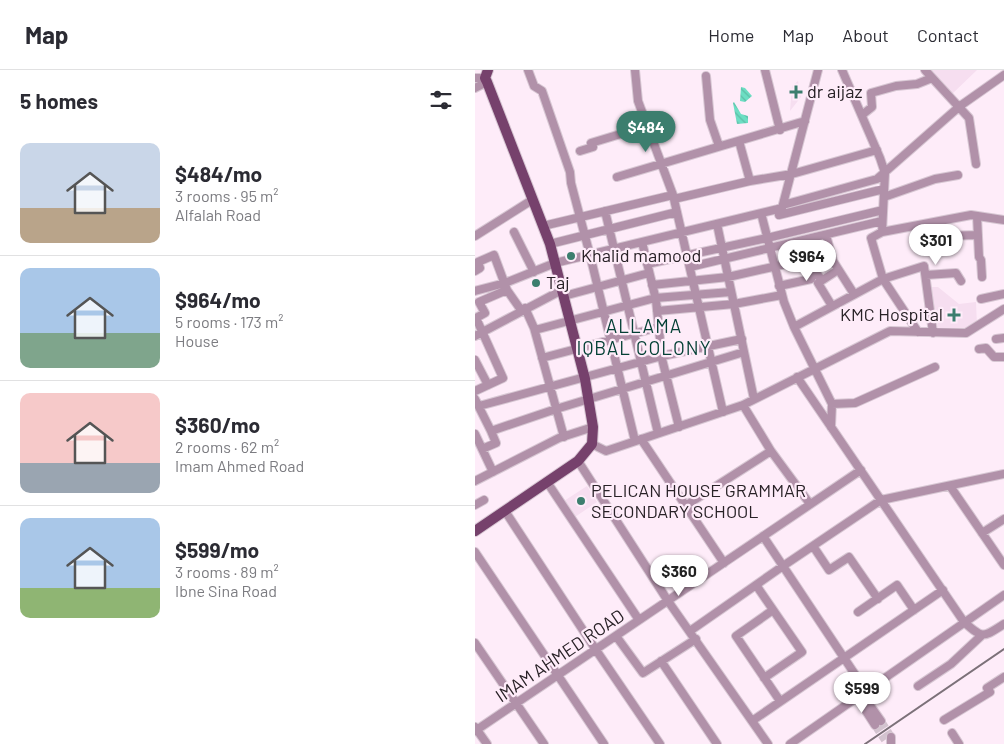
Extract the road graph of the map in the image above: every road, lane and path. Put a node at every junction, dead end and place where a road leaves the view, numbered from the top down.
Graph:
1 (528, 70) edge
2 (635, 70) edge
3 (765, 70) edge
4 (818, 70) edge
5 (842, 70) edge
6 (925, 70) edge
7 (484, 75) edge
8 (1004, 75) edge
9 (706, 76) dead end
10 (932, 78) junction
11 (475, 88) edge
12 (960, 106) junction
13 (862, 114) junction
14 (805, 121) junction
15 (647, 126) junction
16 (780, 130) junction
17 (739, 141) junction
18 (719, 146) junction
19 (877, 150) junction
20 (580, 151) dead end
21 (662, 162) junction
22 (976, 164) dead end
23 (885, 173) junction
24 (792, 174) junction
25 (957, 175) dead end
26 (617, 177) dead end
27 (750, 181) junction
28 (884, 193) junction
29 (674, 197) junction
30 (532, 200) junction
31 (780, 207) junction
32 (883, 210) junction
33 (605, 211) junction
34 (677, 212) junction
35 (761, 213) junction
36 (977, 216) junction
37 (580, 217) junction
38 (1004, 220) edge
39 (882, 221) junction
40 (717, 224) junction
41 (543, 226) junction
42 (609, 228) junction
43 (514, 232) dead end
44 (682, 232) junction
45 (882, 232) junction
46 (585, 234) junction
47 (826, 235) junction
48 (978, 235) junction
49 (475, 236) edge
50 (943, 236) dead end
51 (767, 238) junction
52 (642, 242) junction
53 (550, 244) junction
54 (722, 248) junction
55 (770, 248) junction
56 (614, 249) junction
57 (831, 254) junction
58 (590, 255) junction
59 (687, 255) junction
60 (724, 259) junction
61 (555, 263) junction
62 (647, 264) junction
63 (690, 267) junction
64 (775, 267) junction
65 (838, 270) junction
66 (475, 271) edge
67 (534, 272) junction
68 (649, 273) junction
69 (926, 275) junction
70 (728, 277) junction
71 (982, 277) dead end
72 (883, 279) junction
73 (622, 280) junction
74 (822, 280) junction
75 (693, 281) junction
76 (961, 281) dead end
77 (652, 285) junction
78 (779, 286) junction
79 (506, 287) junction
80 (598, 287) junction
81 (475, 291) edge
82 (731, 292) junction
83 (563, 293) junction
84 (855, 294) junction
85 (1004, 294) edge
86 (696, 295) junction
87 (782, 295) junction
88 (655, 298) junction
89 (981, 299) dead end
90 (734, 304) junction
91 (628, 305) junction
92 (832, 306) junction
93 (699, 308) junction
94 (523, 309) junction
95 (1004, 309) edge
96 (657, 311) junction
97 (604, 312) junction
98 (570, 320) junction
99 (659, 327) junction
100 (794, 327) junction
101 (535, 330) junction
102 (918, 332) junction
103 (933, 333) junction
104 (478, 334) edge
105 (635, 334) junction
106 (611, 340) junction
107 (742, 340) junction
108 (707, 345) junction
109 (577, 348) junction
110 (979, 349) dead end
111 (744, 352) junction
112 (662, 356) junction
113 (1004, 357) edge
114 (542, 358) junction
115 (475, 360) edge
116 (641, 362) junction
117 (711, 362) junction
118 (935, 367) dead end
119 (617, 368) junction
120 (814, 369) junction
121 (666, 375) junction
122 (584, 377) junction
123 (797, 377) junction
124 (646, 381) junction
125 (488, 384) junction
126 (550, 386) junction
127 (622, 388) junction
128 (475, 391) edge
129 (589, 398) junction
130 (754, 399) junction
131 (477, 403) edge
132 (832, 404) junction
133 (743, 405) junction
134 (556, 408) junction
135 (723, 412) junction
136 (679, 426) junction
137 (593, 427) junction
138 (831, 427) junction
139 (491, 431) junction
140 (658, 433) junction
141 (475, 434) edge
142 (564, 436) junction
143 (638, 440) junction
144 (591, 444) junction
145 (482, 449) junction
146 (771, 451) junction
147 (578, 460) junction
148 (861, 470) junction
149 (493, 472) junction
150 (1004, 474) edge
151 (475, 482) edge
152 (547, 482) junction
153 (950, 486) junction
154 (484, 500) dead end
155 (881, 500) junction
156 (810, 504) junction
157 (475, 505) edge
158 (685, 506) junction
159 (505, 510) junction
160 (1004, 519) edge
161 (475, 531) edge
162 (982, 533) junction
163 (763, 536) junction
164 (813, 546) junction
165 (475, 552) edge
166 (724, 563) junction
167 (1004, 565) edge
168 (783, 566) junction
169 (756, 585) junction
170 (943, 590) junction
171 (1004, 595) edge
172 (878, 599) junction
173 (668, 601) junction
174 (773, 610) junction
175 (914, 610) junction
176 (858, 612) dead end
177 (639, 620) junction
178 (964, 622) junction
179 (1004, 624) edge
180 (690, 631) junction
181 (982, 635) junction
182 (616, 636) junction
183 (696, 639) junction
184 (475, 643) edge
185 (596, 650) junction
186 (843, 657) junction
187 (661, 661) junction
188 (557, 676) junction
189 (1004, 677) edge
190 (764, 678) junction
191 (918, 686) dead end
192 (861, 694) junction
193 (780, 701) junction
194 (516, 704) junction
195 (944, 720) dead end
196 (752, 721) junction
197 (878, 723) tunnel mouth
198 (476, 729) edge
199 (952, 733) dead end
200 (487, 744) edge
201 (544, 744) edge
202 (604, 744) edge
203 (660, 744) edge
204 (717, 744) edge
205 (768, 744) edge
206 (790, 744) edge
207 (959, 744) edge

1 - 37 street
2 - 15 street
3 - 16 street
4 - 14 street
5 - 13 street
6 - 10 street
7 - 11 street
7 - 30 main road
8 - 12 street
9 - 18 street
10 - 12 street
10 - 13 street
12 - 22 street
12 - 23 street
13 - 19 street
14 - 16 street
14 - 24 street
15 - 20 street
15 - 21 street
16 - 17 street
17 - 18 street
17 - 27 street
18 - 21 street
19 - 23 street
19 - 24 street
21 - 26 street
21 - 29 street
23 - 28 street
23 - 31 street
24 - 27 street
24 - 31 street
25 - 28 street
27 - 29 street
28 - 31 street
28 - 32 street
29 - 33 street
29 - 34 street
30 - 41 main road
30 - 49 street
31 - 35 street
32 - 39 street
32 - 51 street
33 - 37 street
33 - 42 street
34 - 42 street
34 - 44 street
35 - 40 street
35 - 51 street
36 - 38 street
36 - 45 street
36 - 48 street
37 - 41 street
37 - 46 street
39 - 45 street
39 - 47 street
40 - 44 street
40 - 54 street
41 - 53 main road
42 - 46 street
42 - 56 street
43 - 67 street
44 - 52 street
44 - 59 street
45 - 72 street
46 - 53 street
46 - 58 street
47 - 55 street
47 - 57 street
48 - 50 street
48 - 71 street
51 - 54 street
51 - 55 street
52 - 56 street
52 - 62 street
53 - 61 main road
54 - 59 street
54 - 60 street
55 - 60 street
55 - 64 street
56 - 58 street
56 - 73 street
57 - 64 street
57 - 65 street
58 - 61 street
58 - 80 street
59 - 62 street
59 - 63 street
60 - 63 street
60 - 70 street
61 - 67 street
61 - 83 main road
62 - 68 street
63 - 75 street
64 - 70 street
64 - 78 street
65 - 74 street
65 - 84 street
66 - 79 street
67 - 79 street
68 - 73 street
68 - 77 street
69 - 72 street
69 - 76 street
69 - 103 street
70 - 75 street
70 - 82 street
72 - 84 street
72 - 102 street
73 - 80 street
73 - 91 street
74 - 78 street
74 - 92 street
75 - 77 street
75 - 86 street
77 - 88 street
78 - 87 street
79 - 81 street
79 - 94 street
79 - 104 street
80 - 83 street
80 - 97 street
82 - 86 street
82 - 90 street
83 - 94 street
83 - 98 main road
84 - 92 street
85 - 89 street
86 - 88 street
86 - 93 street
87 - 90 street
87 - 100 street
88 - 91 street
88 - 96 street
90 - 93 street
90 - 107 street
91 - 97 street
91 - 105 street
92 - 100 street
93 - 96 street
93 - 108 street
94 - 101 street
94 - 104 street
95 - 103 street
96 - 99 street
97 - 98 street
97 - 106 street
98 - 101 street
98 - 109 main road
99 - 105 street
99 - 112 street
100 - 120 street
101 - 114 street
102 - 103 street
102 - 120 street
104 - 125 street
105 - 106 street
105 - 116 street
106 - 109 street
106 - 119 street
107 - 108 street
107 - 111 street
108 - 112 street
108 - 117 street
109 - 114 street
109 - 122 main road
110 - 113 street
111 - 117 street
111 - 130 street
112 - 116 street
112 - 121 street
114 - 126 street
115 - 125 street
116 - 119 street
116 - 124 street
117 - 121 street
117 - 135 street
118 - 132 street
119 - 122 street
119 - 127 street
120 - 123 street
120 - 132 street
121 - 124 street
121 - 136 street
122 - 126 street
122 - 129 main road
123 - 130 street
123 - 138 street
124 - 127 street
124 - 140 street
125 - 128 street
126 - 131 street
126 - 134 street
127 - 129 street
127 - 143 street
129 - 134 street
129 - 137 main road
130 - 133 street
131 - 139 street
132 - 138 street
133 - 135 street
133 - 146 street
134 - 139 street
134 - 142 street
135 - 136 street
136 - 140 street
137 - 142 street
137 - 144 main road
138 - 148 street
139 - 145 street
140 - 143 street
141 - 145 street
142 - 149 street
143 - 144 street
143 - 158 street
144 - 147 main road
145 - 149 street
146 - 156 street
146 - 158 street
147 - 152 main road
147 - 173 street
148 - 155 street
148 - 156 street, IMAM AHMED ROAD
149 - 151 street
150 - 153 street
152 - 159 main road
152 - 177 street
153 - 155 street
153 - 162 street
154 - 157 street
155 - 164 street
155 - 170 street
156 - 163 street, IMAM AHMED ROAD
158 - 166 street
159 - 161 main road
159 - 185 street
160 - 162 street
162 - 167 street
163 - 166 street, IMAM AHMED ROAD
163 - 168 street
164 - 168 street
164 - 172 street
165 - 188 street
166 - 173 street, IMAM AHMED ROAD
168 - 169 street
168 - 186 street
169 - 174 street
169 - 180 street
170 - 175 street
170 - 178 street
171 - 178 street
172 - 175 street
172 - 176 street
173 - 177 street, IMAM AHMED ROAD
173 - 180 street
174 - 190 street
174 - 190 street
175 - 186 street
177 - 182 street, IMAM AHMED ROAD
178 - 181 street
178 - 192 street
179 - 181 street
180 - 183 street
181 - 191 street
182 - 185 street, IMAM AHMED ROAD
182 - 187 street
183 - 187 street
183 - 196 street
184 - 194 street
185 - 188 street, IMAM AHMED ROAD
185 - 203 street
186 - 192 street
186 - 193 street
187 - 204 street
188 - 194 street, IMAM AHMED ROAD
188 - 202 street
189 - 195 street
190 - 193 street
192 - 197 street
192 - 206 street
193 - 196 street
194 - 198 street, IMAM AHMED ROAD
194 - 201 street
196 - 205 street
198 - 200 street
199 - 207 street

